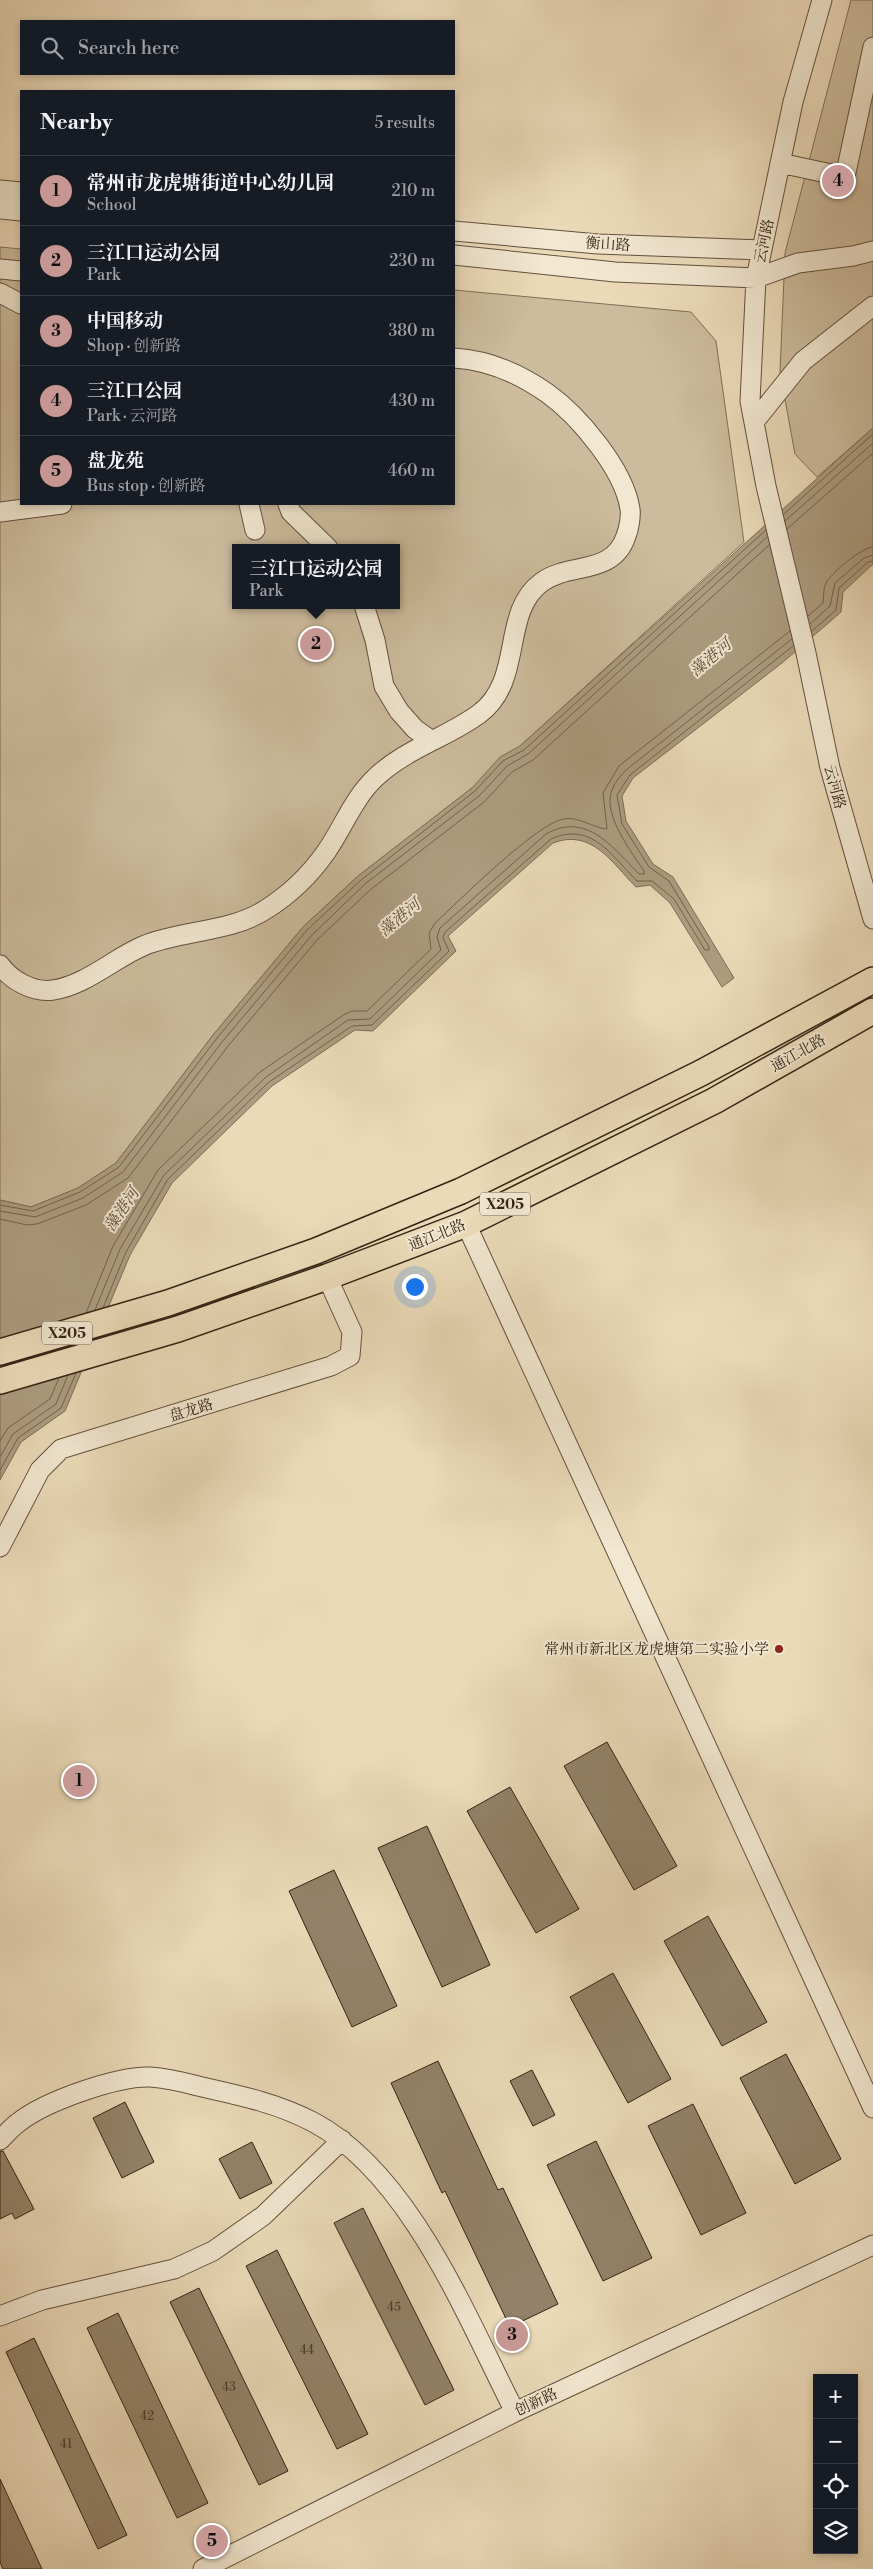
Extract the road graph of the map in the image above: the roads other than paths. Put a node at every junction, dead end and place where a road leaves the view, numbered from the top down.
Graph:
1 (822, 0) edge
2 (873, 46) edge
3 (780, 163) junction
4 (0, 190) edge
5 (20, 192) edge
6 (0, 209) edge
7 (20, 211) edge
8 (455, 231) edge
9 (762, 250) junction
10 (873, 251) edge
11 (455, 255) edge
12 (0, 269) edge
13 (20, 271) edge
14 (756, 278) junction
15 (0, 293) edge
16 (20, 303) edge
17 (873, 306) edge
18 (455, 358) edge
19 (754, 422) junction
20 (54, 505) edge
21 (249, 505) edge
22 (288, 505) edge
23 (0, 512) edge
24 (255, 530) dead end
25 (324, 544) edge
26 (365, 609) edge
27 (432, 741) junction
28 (873, 919) edge
29 (0, 965) edge
30 (873, 980) edge
31 (873, 1011) edge
32 (466, 1224) junction
33 (327, 1277) junction
34 (0, 1352) edge
35 (0, 1381) edge
36 (0, 1547) edge
37 (873, 2108) edge
38 (0, 2140) edge
39 (342, 2140) junction
40 (873, 2245) edge
41 (0, 2316) edge
42 (515, 2412) junction
43 (204, 2569) edge

1 - 3 street, 云河路
2 - 3 street
3 - 9 street, 云河路
4 - 5 street
6 - 7 street
8 - 9 street, 衡山路
9 - 14 street, 云河路
10 - 14 street
11 - 14 street, 衡山路
12 - 13 street
14 - 19 street, 云河路
15 - 16 street
17 - 19 street
18 - 27 street
19 - 28 street, 云河路
20 - 23 street
21 - 24 street
22 - 25 street
26 - 27 street
27 - 29 street
30 - 34 main road, 通江北路 / X205
31 - 32 main road, 通江北路 / X205
32 - 33 main road, 通江北路 / X205
32 - 37 street
33 - 35 main road, 通江北路 / X205
33 - 36 street, 盘龙路
38 - 39 street
39 - 41 street
39 - 42 street
40 - 42 street, 创新路
42 - 43 street, 创新路

